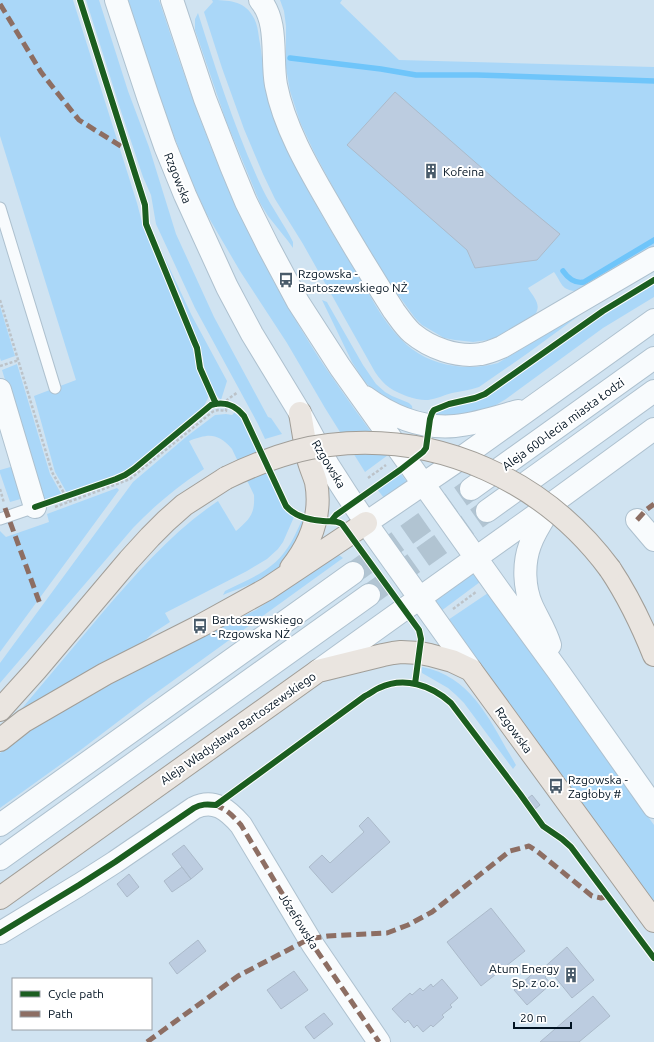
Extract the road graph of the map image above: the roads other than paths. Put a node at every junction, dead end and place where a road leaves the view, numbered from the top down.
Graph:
1 (116, 0) edge
2 (172, 0) edge
3 (260, 0) edge
4 (0, 208) edge
5 (654, 258) edge
6 (654, 320) edge
7 (654, 358) edge
8 (55, 388) dead end
9 (355, 388) junction
10 (0, 390) edge
11 (654, 391) edge
12 (533, 407) junction
13 (300, 414) junction
14 (654, 429) edge
15 (423, 485) junction
16 (471, 489) tunnel mouth
17 (554, 502) junction
18 (35, 507) joint
19 (488, 512) tunnel mouth
20 (0, 519) edge
21 (637, 520) dead end
22 (366, 523) junction
23 (654, 540) edge
24 (476, 559) junction
25 (353, 573) tunnel mouth
26 (279, 580) junction
27 (369, 595) tunnel mouth
28 (419, 598) junction
29 (654, 655) edge
30 (471, 670) junction
31 (318, 671) junction
32 (558, 671) junction
33 (0, 710) edge
34 (0, 740) edge
35 (654, 808) edge
36 (0, 826) edge
37 (0, 859) edge
38 (0, 898) edge
39 (654, 921) edge
40 (0, 933) edge
41 (379, 1042) edge

1 - 13 main road, Rzgowska
2 - 9 main road
3 - 5 main road
4 - 8 lane
6 - 12 main road
7 - 16 main road, Aleja 600-lecia miasta Łodzi
9 - 12 main road
9 - 15 main road
10 - 18 main road
11 - 19 main road
12 - 15 main road
13 - 22 main road, Rzgowska
13 - 26 main road
14 - 17 main road, Aleja Władysława Bartoszewskiego
15 - 22 main road
15 - 24 main road
17 - 24 main road, Aleja Władysława Bartoszewskiego
17 - 32 main road
18 - 20 lane
21 - 23 main road
22 - 26 main road
22 - 28 main road, Rzgowska
24 - 28 main road, Aleja Władysława Bartoszewskiego
24 - 32 main road
25 - 36 main road
26 - 34 main road
27 - 37 main road
28 - 30 main road, Rzgowska
28 - 31 main road, Aleja Władysława Bartoszewskiego
29 - 33 main road, bridge
30 - 31 main road
30 - 39 main road, Rzgowska
31 - 38 main road, Aleja Władysława Bartoszewskiego
32 - 35 main road
40 - 41 main road, Józefowska

